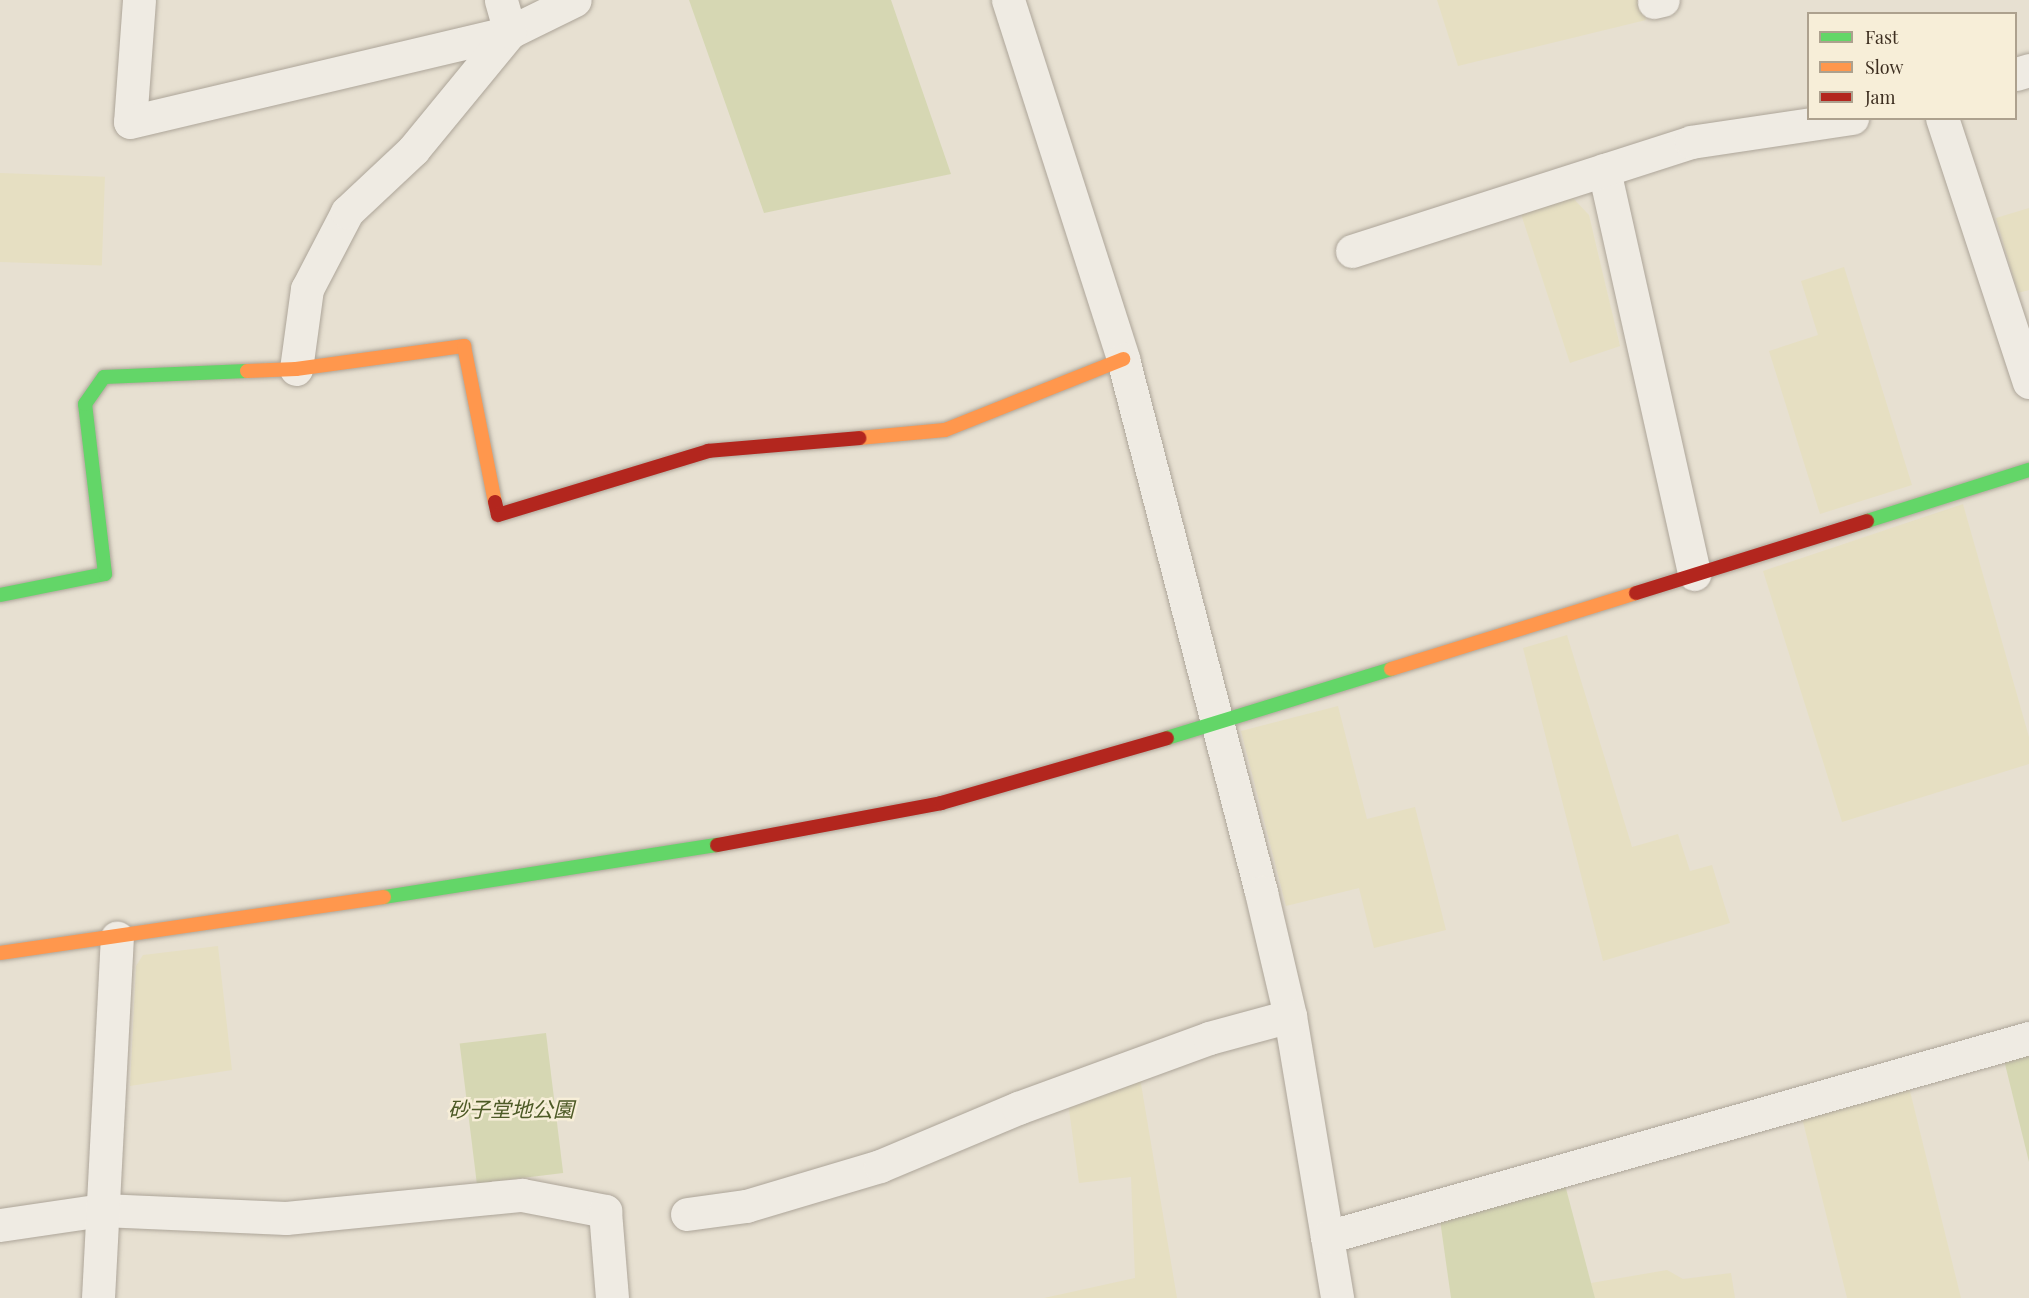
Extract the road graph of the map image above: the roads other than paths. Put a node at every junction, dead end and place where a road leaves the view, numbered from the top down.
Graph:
1 (139, 0) edge
2 (501, 0) edge
3 (575, 0) edge
4 (1008, 0) edge
5 (510, 32) junction
6 (1839, 120) edge
7 (1943, 120) edge
8 (1604, 170) junction
9 (1352, 251) dead end
10 (1124, 359) junction
11 (296, 369) junction
12 (2029, 382) edge
13 (2029, 470) edge
14 (1694, 574) junction
15 (0, 595) edge
16 (1216, 724) junction
17 (117, 937) junction
18 (0, 953) edge
19 (1290, 1017) junction
20 (2029, 1038) edge
21 (102, 1210) junction
22 (687, 1214) dead end
23 (0, 1225) edge
24 (1327, 1237) junction
25 (98, 1298) edge
26 (612, 1298) edge
27 (1338, 1298) edge

1 - 5 street
2 - 5 street
3 - 5 street
4 - 10 street
5 - 11 street
6 - 8 street
7 - 12 street
8 - 9 street
8 - 14 street
10 - 11 street
10 - 16 street
11 - 15 street
13 - 14 street
14 - 16 street
16 - 17 street
16 - 19 street
17 - 18 street
17 - 21 street
19 - 22 street
19 - 24 street
20 - 24 street
21 - 23 street
21 - 25 street
21 - 26 street
24 - 27 street

